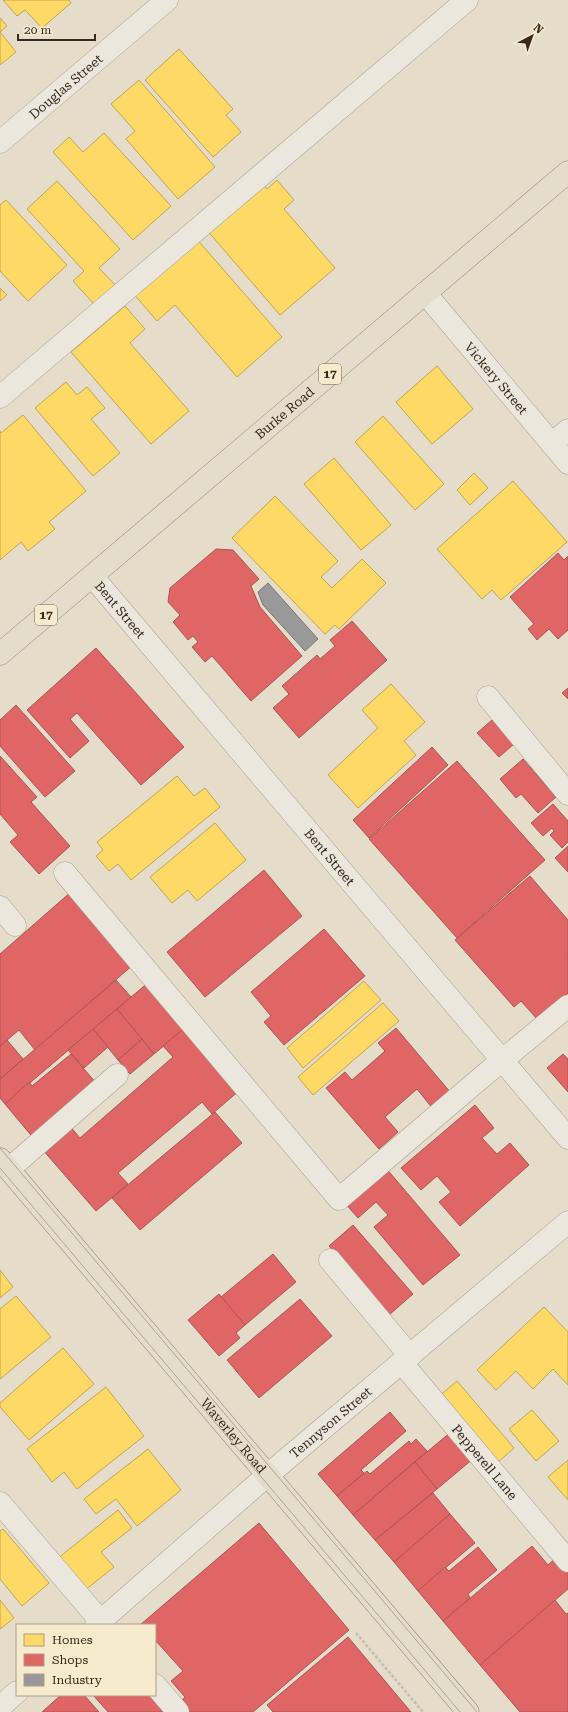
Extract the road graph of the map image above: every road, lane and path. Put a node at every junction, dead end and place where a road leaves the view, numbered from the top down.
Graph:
1 (167, 0) edge
2 (467, 0) edge
3 (0, 142) edge
4 (568, 172) edge
5 (425, 293) junction
6 (0, 397) edge
7 (568, 430) edge
8 (552, 444) junction
9 (568, 463) edge
10 (92, 576) junction
11 (0, 654) edge
12 (488, 697) dead end
13 (568, 794) edge
14 (65, 873) dead end
15 (0, 907) edge
16 (15, 925) dead end
17 (568, 1006) edge
18 (502, 1060) junction
19 (117, 1075) dead end
20 (568, 1138) edge
21 (4, 1164) edge
22 (568, 1222) edge
23 (330, 1260) dead end
24 (406, 1359) junction
25 (268, 1475) junction
26 (0, 1503) edge
27 (568, 1561) edge
28 (100, 1624) edge
29 (356, 1633) dead end
30 (156, 1686) edge
31 (16, 1693) edge
32 (0, 1707) edge
33 (178, 1712) edge
34 (423, 1712) edge
35 (468, 1712) edge

1 - 3 street, Douglas Street
2 - 6 street
4 - 5 main road, Burke Road / 17
5 - 8 street, Vickery Street
5 - 10 main road, Burke Road / 17
7 - 8 street
8 - 9 street, Vickery Street
10 - 11 main road, Burke Road / 17
10 - 18 street, Bent Street
12 - 13 street
14 - 18 street
15 - 16 street
17 - 18 street
18 - 20 street, Bent Street
19 - 21 street
21 - 25 main road, Waverley Road
22 - 24 street, Tennyson Street
23 - 24 street, Pepperell Lane
24 - 25 street, Tennyson Street
24 - 27 street, Pepperell Lane
25 - 28 street, Tennyson Street
25 - 35 main road, Waverley Road
26 - 28 street
29 - 34 path
30 - 33 street
31 - 32 street

